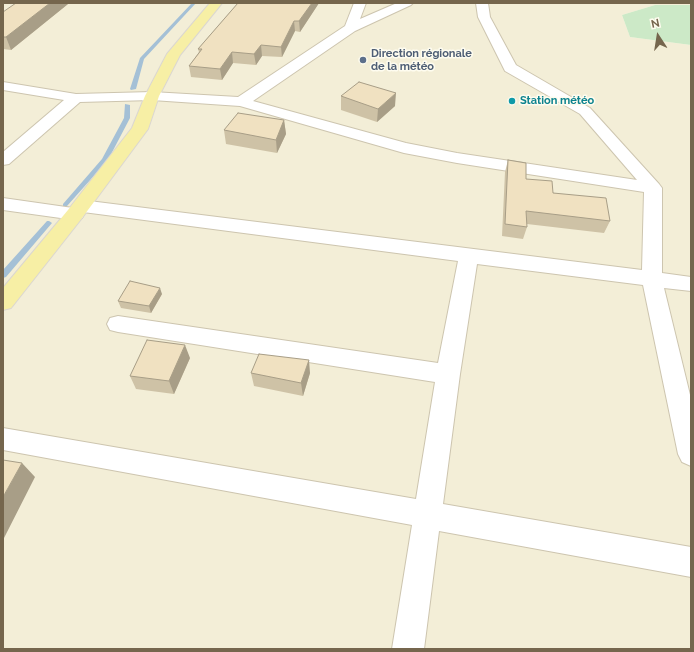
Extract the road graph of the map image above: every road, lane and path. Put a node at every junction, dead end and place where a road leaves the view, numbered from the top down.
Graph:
1 (216, 3) edge
2 (360, 3) edge
3 (407, 3) edge
4 (482, 3) edge
5 (350, 28) junction
6 (3, 86) edge
7 (152, 96) junction
8 (76, 98) junction
9 (241, 102) junction
10 (3, 160) edge
11 (653, 188) junction
12 (3, 204) edge
13 (78, 210) junction
14 (469, 255) junction
15 (652, 279) junction
16 (691, 284) edge
17 (4, 300) edge
18 (118, 324) dead end
19 (448, 374) junction
20 (3, 439) edge
21 (691, 454) edge
22 (428, 515) junction
23 (691, 562) edge
24 (408, 649) edge

1 - 7 main road
2 - 5 street
3 - 5 street
4 - 11 street
5 - 9 street
6 - 8 street
7 - 8 street
7 - 9 street
7 - 13 main road
8 - 10 street
9 - 11 street
11 - 15 street
12 - 13 street
13 - 14 street
13 - 17 main road
14 - 15 street
14 - 19 street
15 - 16 street
15 - 21 street
18 - 19 street
19 - 22 street
20 - 22 street
22 - 23 street
22 - 24 street

